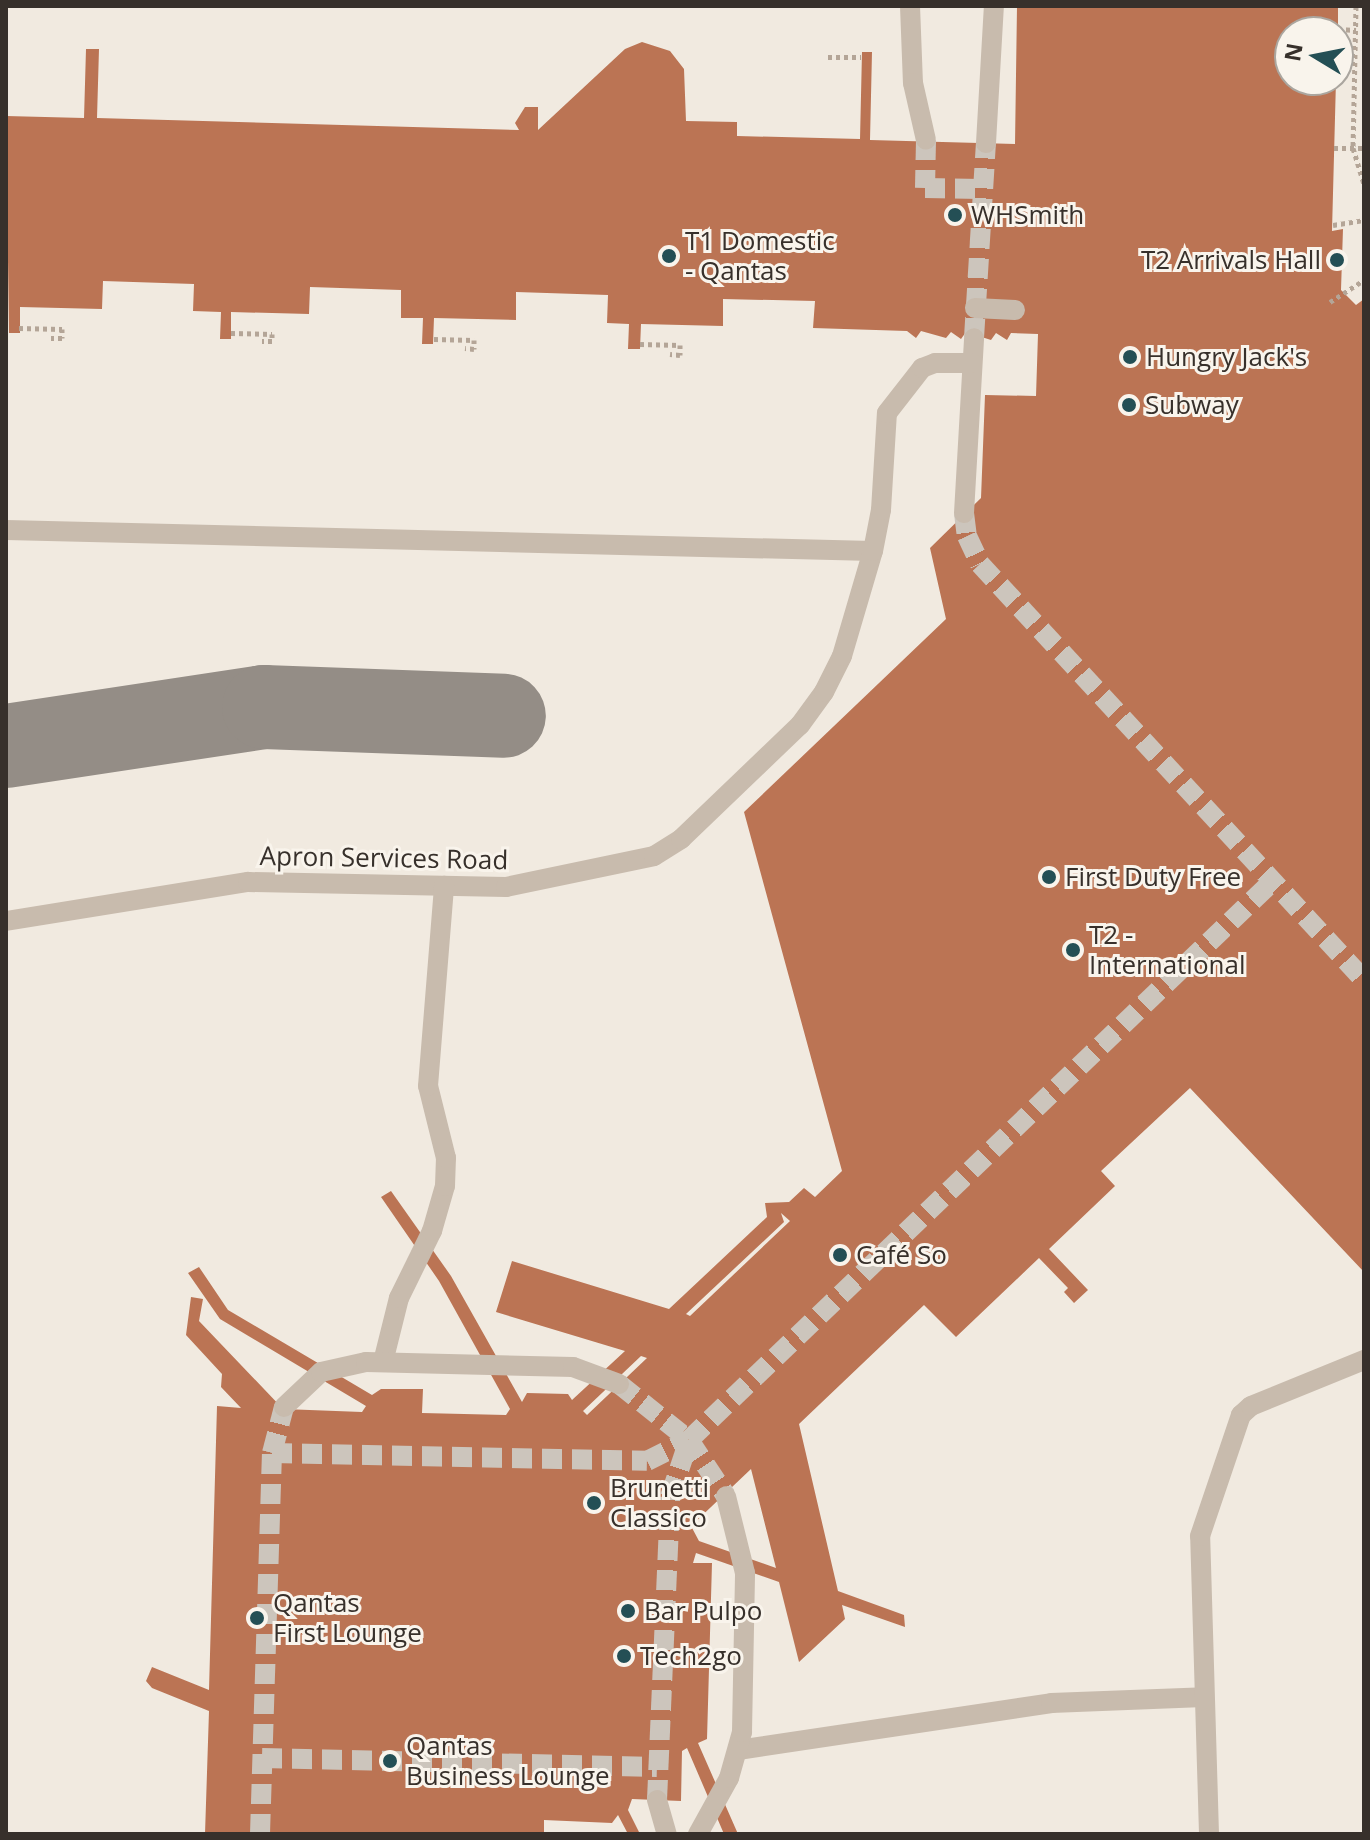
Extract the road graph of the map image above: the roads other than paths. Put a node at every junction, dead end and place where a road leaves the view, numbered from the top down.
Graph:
1 (910, 6) edge
2 (994, 6) edge
3 (926, 140) tunnel mouth
4 (986, 143) tunnel mouth
5 (975, 308) dead end
6 (1015, 310) dead end
7 (974, 338) tunnel mouth
8 (972, 363) junction
9 (964, 513) tunnel mouth
10 (6, 530) edge
11 (873, 551) junction
12 (444, 886) junction
13 (6, 921) edge
14 (1364, 1360) edge
15 (383, 1362) junction
16 (619, 1384) tunnel mouth
17 (284, 1407) tunnel mouth
18 (726, 1496) tunnel mouth
19 (1204, 1697) junction
20 (738, 1750) junction
21 (657, 1800) tunnel mouth
22 (667, 1834) edge
23 (698, 1834) edge
24 (1209, 1834) edge

1 - 3 lane
2 - 4 lane
5 - 6 lane
7 - 8 lane
8 - 9 lane
8 - 11 lane, Apron Services Road
10 - 11 lane
11 - 12 lane, Apron Services Road
12 - 13 lane, Apron Services Road
12 - 15 lane
14 - 19 lane
15 - 16 lane
15 - 17 lane
18 - 20 lane
19 - 20 lane
19 - 24 lane
20 - 23 lane
21 - 22 lane

